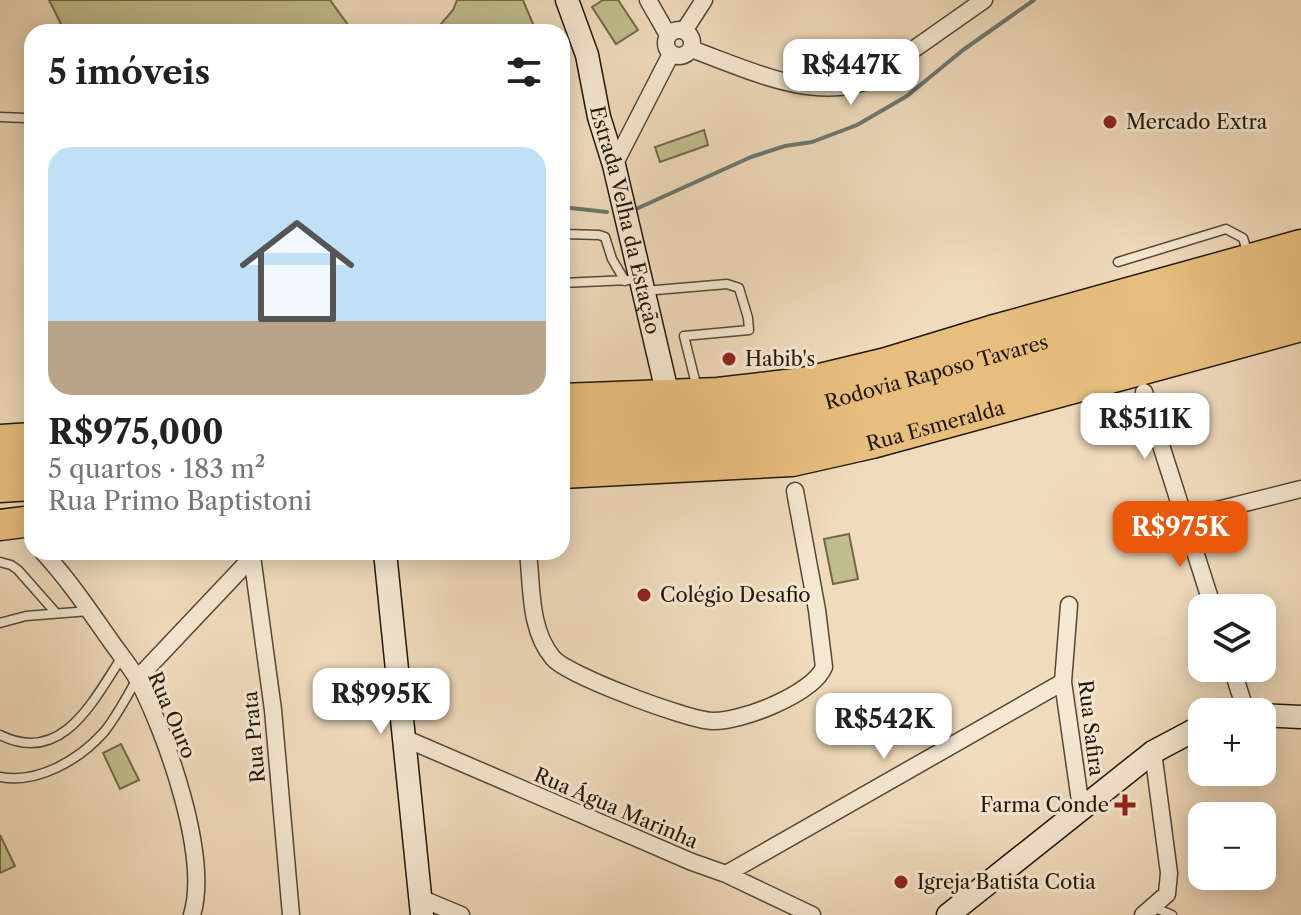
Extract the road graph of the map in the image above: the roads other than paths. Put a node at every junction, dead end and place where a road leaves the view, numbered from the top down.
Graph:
1 (567, 0) edge
2 (648, 0) edge
3 (704, 0) edge
4 (984, 0) edge
5 (676, 33) junction
6 (691, 49) junction
7 (671, 54) junction
8 (0, 117) edge
9 (24, 118) edge
10 (614, 165) junction
11 (630, 233) junction
12 (570, 234) edge
13 (605, 237) junction
14 (1301, 245) edge
15 (1249, 259) junction
16 (1118, 262) dead end
17 (1301, 271) edge
18 (570, 283) edge
19 (636, 283) junction
20 (1301, 300) edge
21 (1301, 326) edge
22 (1144, 392) dead end
23 (698, 394) junction
24 (668, 396) junction
25 (570, 399) edge
26 (570, 415) edge
27 (570, 426) edge
28 (24, 430) edge
29 (0, 431) edge
30 (24, 438) edge
31 (0, 440) edge
32 (570, 451) edge
33 (24, 462) edge
34 (0, 464) edge
35 (570, 473) edge
36 (24, 486) edge
37 (0, 487) edge
38 (1301, 489) edge
39 (795, 491) dead end
40 (1185, 518) junction
41 (51, 560) edge
42 (248, 560) edge
43 (255, 560) edge
44 (386, 560) edge
45 (529, 560) edge
46 (0, 562) edge
47 (1209, 594) edge
48 (1069, 605) dead end
49 (90, 611) junction
50 (56, 613) junction
51 (0, 623) edge
52 (122, 657) junction
53 (137, 679) junction
54 (1063, 682) junction
55 (1276, 716) edge
56 (1301, 717) edge
57 (1188, 733) edge
58 (0, 735) edge
59 (404, 738) junction
60 (1153, 752) junction
61 (0, 777) edge
62 (1081, 808) junction
63 (726, 874) junction
64 (421, 906) edge
65 (1148, 911) edge
66 (192, 915) edge
67 (291, 915) edge
68 (461, 915) edge
69 (812, 915) edge
70 (948, 915) edge
71 (1172, 915) edge

1 - 10 street, Estrada Velha da Estação
2 - 5 street
3 - 5 street
4 - 6 street
5 - 6 street
5 - 7 street
6 - 7 street
7 - 10 street
8 - 9 lane
10 - 11 street, Estrada Velha da Estação
11 - 13 lane
11 - 19 street, Estrada Velha da Estação
12 - 13 lane
13 - 19 lane
14 - 15 highway
15 - 16 lane
15 - 23 highway
17 - 27 highway, Rodovia Raposo Tavares
18 - 19 lane
19 - 23 lane
19 - 24 street, Estrada Velha da Estação
20 - 32 highway, Rodovia Raposo Tavares
21 - 35 highway, Rua Esmeralda
22 - 40 street
23 - 24 highway
24 - 25 highway
24 - 26 highway
28 - 29 lane
30 - 31 highway
33 - 34 highway
36 - 37 highway
38 - 40 street
39 - 45 street
40 - 47 street
41 - 49 street, Rua Ouro
42 - 53 street
43 - 67 street, Rua Prata
44 - 59 street
46 - 50 lane
48 - 54 street, Rua Safira
49 - 50 lane
49 - 52 street, Rua Ouro
50 - 51 lane
52 - 53 street, Rua Ouro
52 - 58 lane
53 - 61 lane
53 - 66 street, Rua Ouro
54 - 62 street, Rua Safira
54 - 63 street
55 - 56 street
57 - 60 street
59 - 63 street, Rua Água Marinha
59 - 64 street
60 - 62 street
60 - 65 street
62 - 70 street
63 - 69 street, Rua Água Marinha
64 - 68 street
65 - 71 lane

